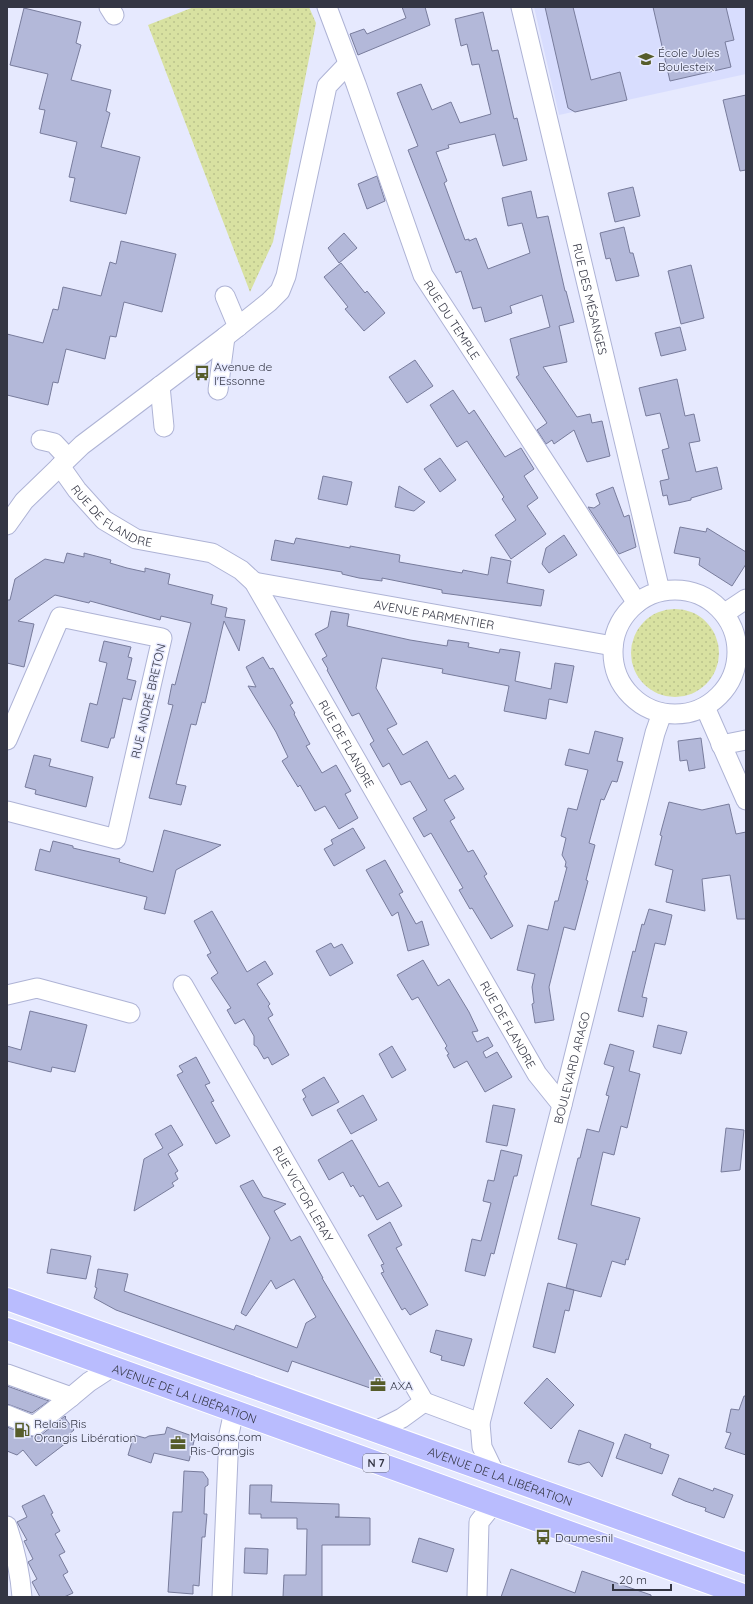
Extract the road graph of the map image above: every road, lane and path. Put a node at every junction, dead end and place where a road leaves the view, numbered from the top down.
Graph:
1 (327, 7) edge
2 (521, 7) edge
3 (348, 64) junction
4 (225, 296) dead end
5 (232, 332) junction
6 (160, 386) junction
7 (218, 390) dead end
8 (164, 427) dead end
9 (41, 440) dead end
10 (64, 462) junction
11 (7, 525) edge
12 (254, 582) junction
13 (660, 591) junction
14 (746, 599) edge
15 (637, 603) junction
16 (725, 613) junction
17 (613, 646) junction
18 (705, 707) junction
19 (662, 713) junction
20 (7, 740) edge
21 (746, 740) edge
22 (721, 745) junction
23 (746, 800) edge
24 (7, 811) edge
25 (183, 985) dead end
26 (7, 995) edge
27 (130, 1013) dead end
28 (562, 1105) junction
29 (7, 1299) edge
30 (7, 1329) edge
31 (112, 1367) junction
32 (7, 1374) edge
33 (70, 1397) junction
34 (424, 1402) junction
35 (234, 1411) junction
36 (7, 1415) edge
37 (480, 1423) junction
38 (376, 1431) junction
39 (494, 1474) junction
40 (490, 1504) junction
41 (7, 1526) edge
42 (746, 1564) edge
43 (746, 1596) edge
44 (22, 1597) edge
45 (222, 1597) edge
46 (477, 1597) edge

1 - 3 street, RUE DU TEMPLE
2 - 13 street, RUE DES MÉSANGES
3 - 5 street
3 - 15 street, RUE DU TEMPLE
4 - 5 street
5 - 6 street
5 - 7 street
6 - 8 street
6 - 10 street
9 - 10 street, RUE DE FLANDRE
10 - 11 street
10 - 12 street, RUE DE FLANDRE
12 - 17 street, AVENUE PARMENTIER
12 - 28 street, RUE DE FLANDRE
13 - 15 street
13 - 16 street
14 - 16 street
15 - 17 street
16 - 18 street
17 - 19 street
18 - 19 street
18 - 22 street
19 - 28 street, BOULEVARD ARAGO
20 - 24 street, RUE ANDRÉ BRETON
21 - 22 street
22 - 23 street
25 - 34 street, RUE VICTOR LERAY
26 - 27 street
28 - 37 street, BOULEVARD ARAGO
29 - 38 main road, AVENUE DE LA LIBÉRATION / N 7
30 - 31 main road, AVENUE DE LA LIBÉRATION / N 7
31 - 33 street
31 - 35 main road, AVENUE DE LA LIBÉRATION / N 7
32 - 33 street
33 - 36 street
34 - 37 street
34 - 38 street
35 - 40 main road, AVENUE DE LA LIBÉRATION / N 7
35 - 45 street
37 - 39 street, BOULEVARD ARAGO
38 - 39 main road, AVENUE DE LA LIBÉRATION / N 7
39 - 42 main road, AVENUE DE LA LIBÉRATION / N 7
40 - 43 main road, AVENUE DE LA LIBÉRATION / N 7
40 - 46 street
41 - 44 street

